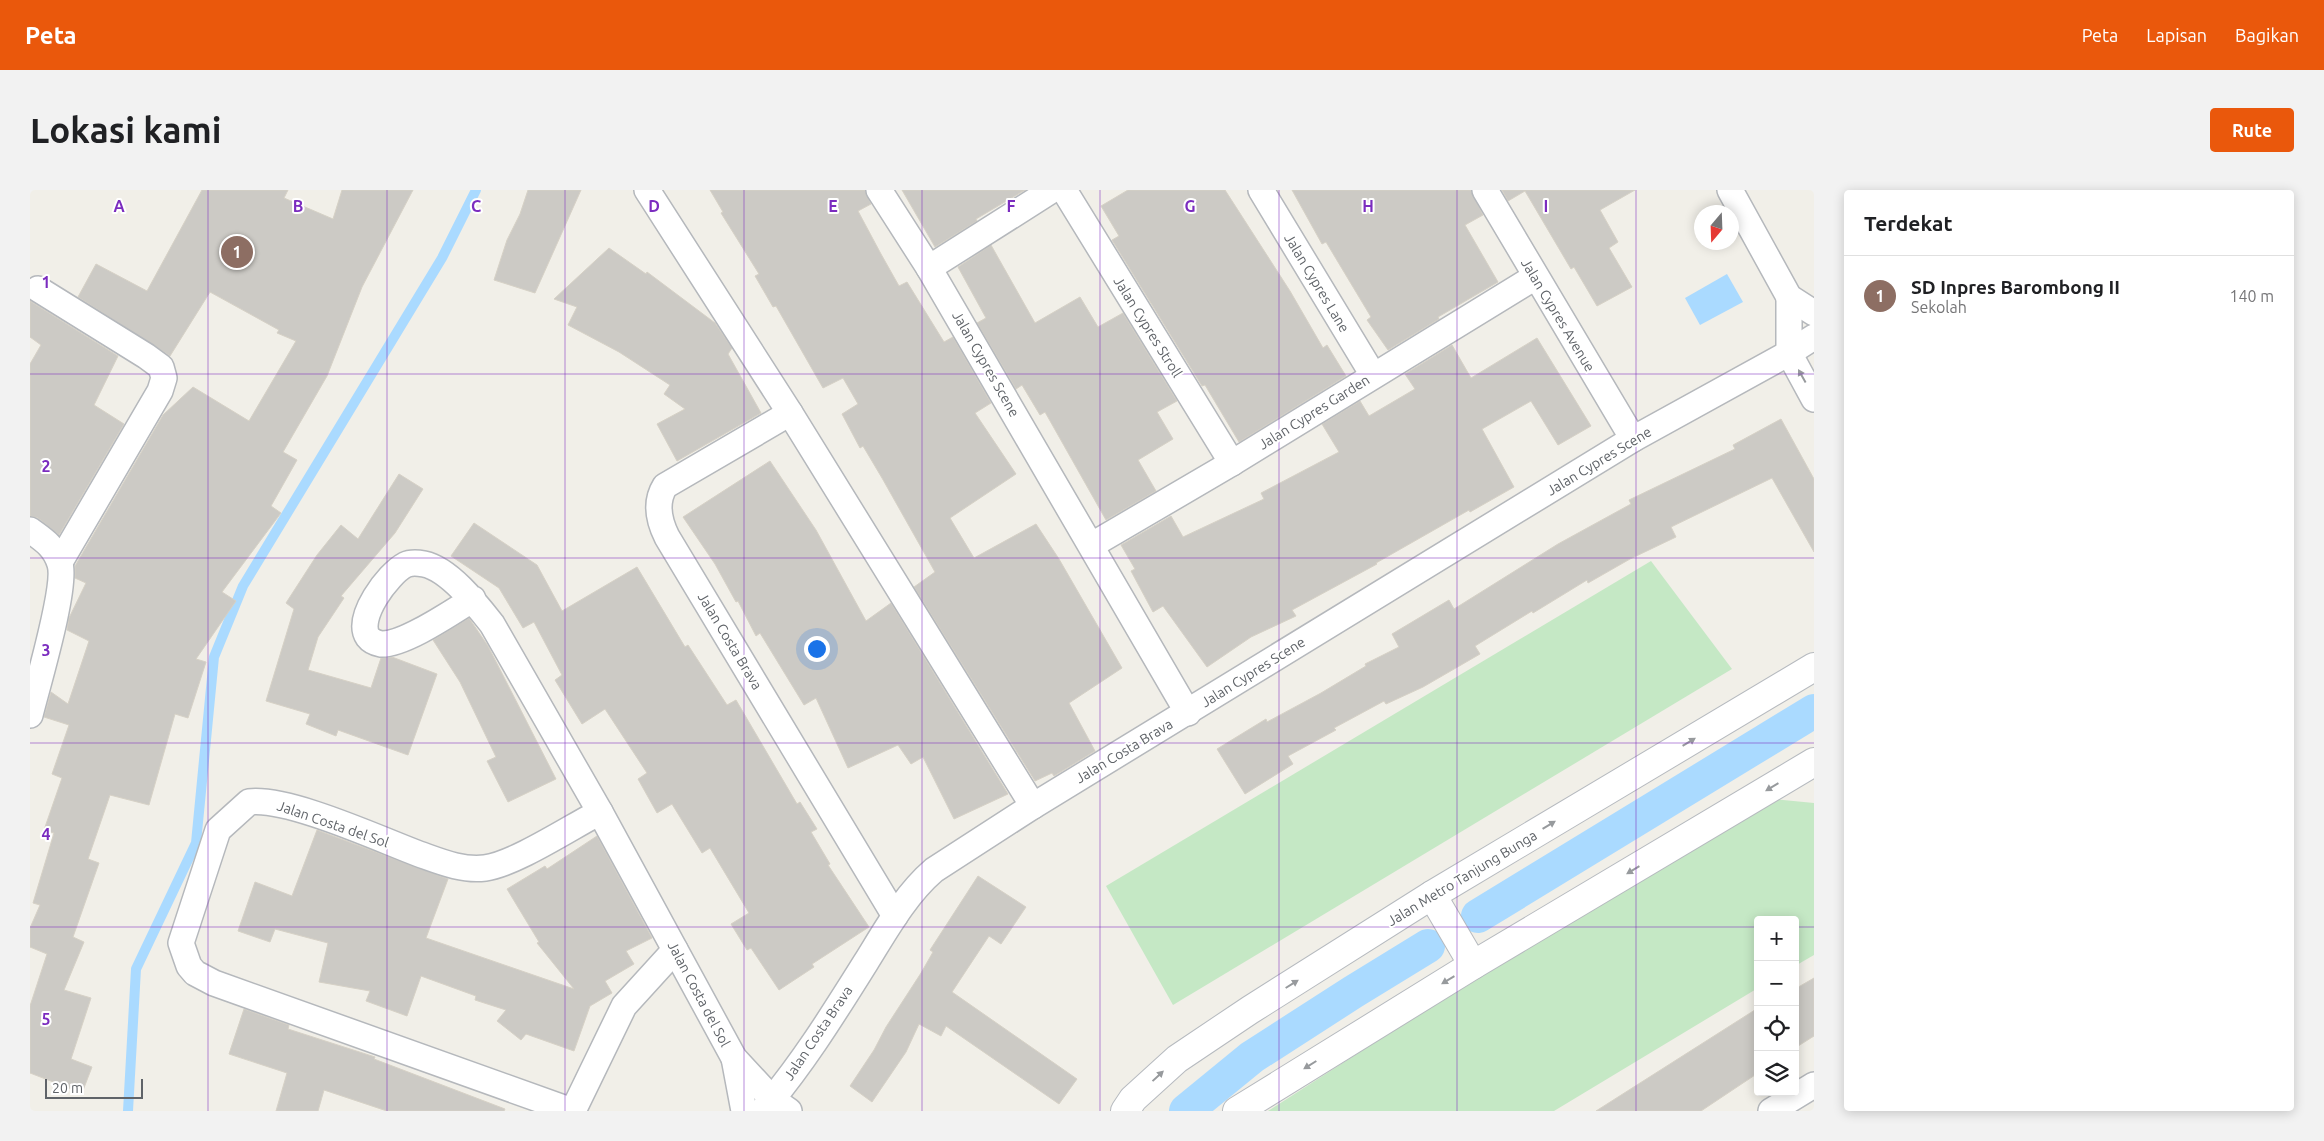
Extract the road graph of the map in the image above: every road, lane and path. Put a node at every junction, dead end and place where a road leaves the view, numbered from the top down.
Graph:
1 (648, 190) edge
2 (879, 190) edge
3 (1052, 190) edge
4 (1064, 190) edge
5 (1261, 190) edge
6 (1485, 190) edge
7 (1730, 190) edge
8 (929, 268) junction
9 (1535, 277) junction
10 (38, 289) dead end
11 (1790, 297) junction
12 (1814, 313) edge
13 (1814, 337) edge
14 (1789, 353) junction
15 (1373, 375) junction
16 (1814, 399) edge
17 (790, 413) junction
18 (1632, 439) junction
19 (1232, 463) junction
20 (30, 530) edge
21 (1092, 545) junction
22 (60, 562) junction
23 (473, 599) dead end
24 (1814, 667) edge
25 (1188, 713) junction
26 (30, 715) edge
27 (1814, 762) edge
28 (1033, 806) junction
29 (600, 812) junction
30 (1432, 895) junction
31 (895, 916) junction
32 (675, 950) junction
33 (1473, 965) junction
34 (734, 1058) junction
35 (1814, 1084) edge
36 (774, 1107) edge
37 (1786, 1107) edge
38 (573, 1111) edge
39 (744, 1111) edge
40 (1125, 1111) edge
41 (1238, 1111) edge

1 - 17 street
2 - 8 street, Jalan Cypres Scene
3 - 8 street
4 - 19 street, Jalan Cypres Stroll
5 - 15 street, Jalan Cypres Lane
6 - 9 street, Jalan Cypres Avenue
7 - 11 street
8 - 21 street, Jalan Cypres Scene
9 - 15 street, Jalan Cypres Garden
9 - 18 street, Jalan Cypres Avenue
10 - 22 street
11 - 12 street
11 - 14 street
13 - 14 street, Jalan Cypres Scene
16 -> 14 street
14 - 18 street, Jalan Cypres Scene
15 - 19 street, Jalan Cypres Garden
17 - 28 street
17 - 31 street, Jalan Costa Brava
18 - 25 street, Jalan Cypres Scene
19 - 21 street, Jalan Cypres Garden
20 - 22 street
21 - 25 street, Jalan Cypres Scene
22 - 26 street
23 - 29 street
30 -> 24 main road, Jalan Metro Tanjung Bunga
25 - 28 street, Jalan Costa Brava
27 -> 33 main road
28 - 31 street, Jalan Costa Brava
29 - 32 street, Jalan Costa del Sol
29 - 38 street, Jalan Costa del Sol
30 - 33 main road
40 -> 30 main road, Jalan Metro Tanjung Bunga
31 - 36 street, Jalan Costa Brava
32 - 34 street, Jalan Costa del Sol
32 - 38 street
33 -> 41 main road
34 - 36 street, Jalan Costa del Sol
34 - 39 street
35 - 37 street

